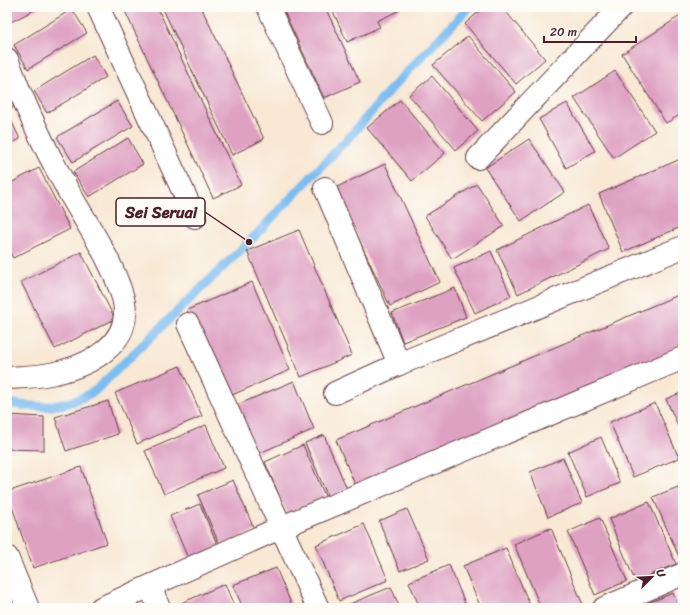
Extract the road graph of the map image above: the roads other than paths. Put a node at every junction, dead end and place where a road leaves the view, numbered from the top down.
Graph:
1 (98, 7) edge
2 (268, 7) edge
3 (621, 7) edge
4 (7, 59) edge
5 (322, 123) dead end
6 (478, 158) dead end
7 (325, 188) dead end
8 (195, 217) dead end
9 (683, 247) edge
10 (188, 324) dead end
11 (683, 358) edge
12 (399, 364) junction
13 (7, 378) edge
14 (335, 393) dead end
15 (282, 527) junction
16 (7, 557) edge
17 (683, 574) edge
18 (150, 586) junction
19 (28, 608) edge
20 (101, 608) edge
21 (160, 608) edge
22 (318, 608) edge
23 (604, 608) edge

1 - 8 street
2 - 5 street
3 - 6 street
4 - 13 street
7 - 12 street
9 - 12 street
10 - 15 street
11 - 15 street
12 - 14 street
15 - 18 street
15 - 22 street
16 - 19 street
17 - 23 street
18 - 20 street
18 - 21 street

